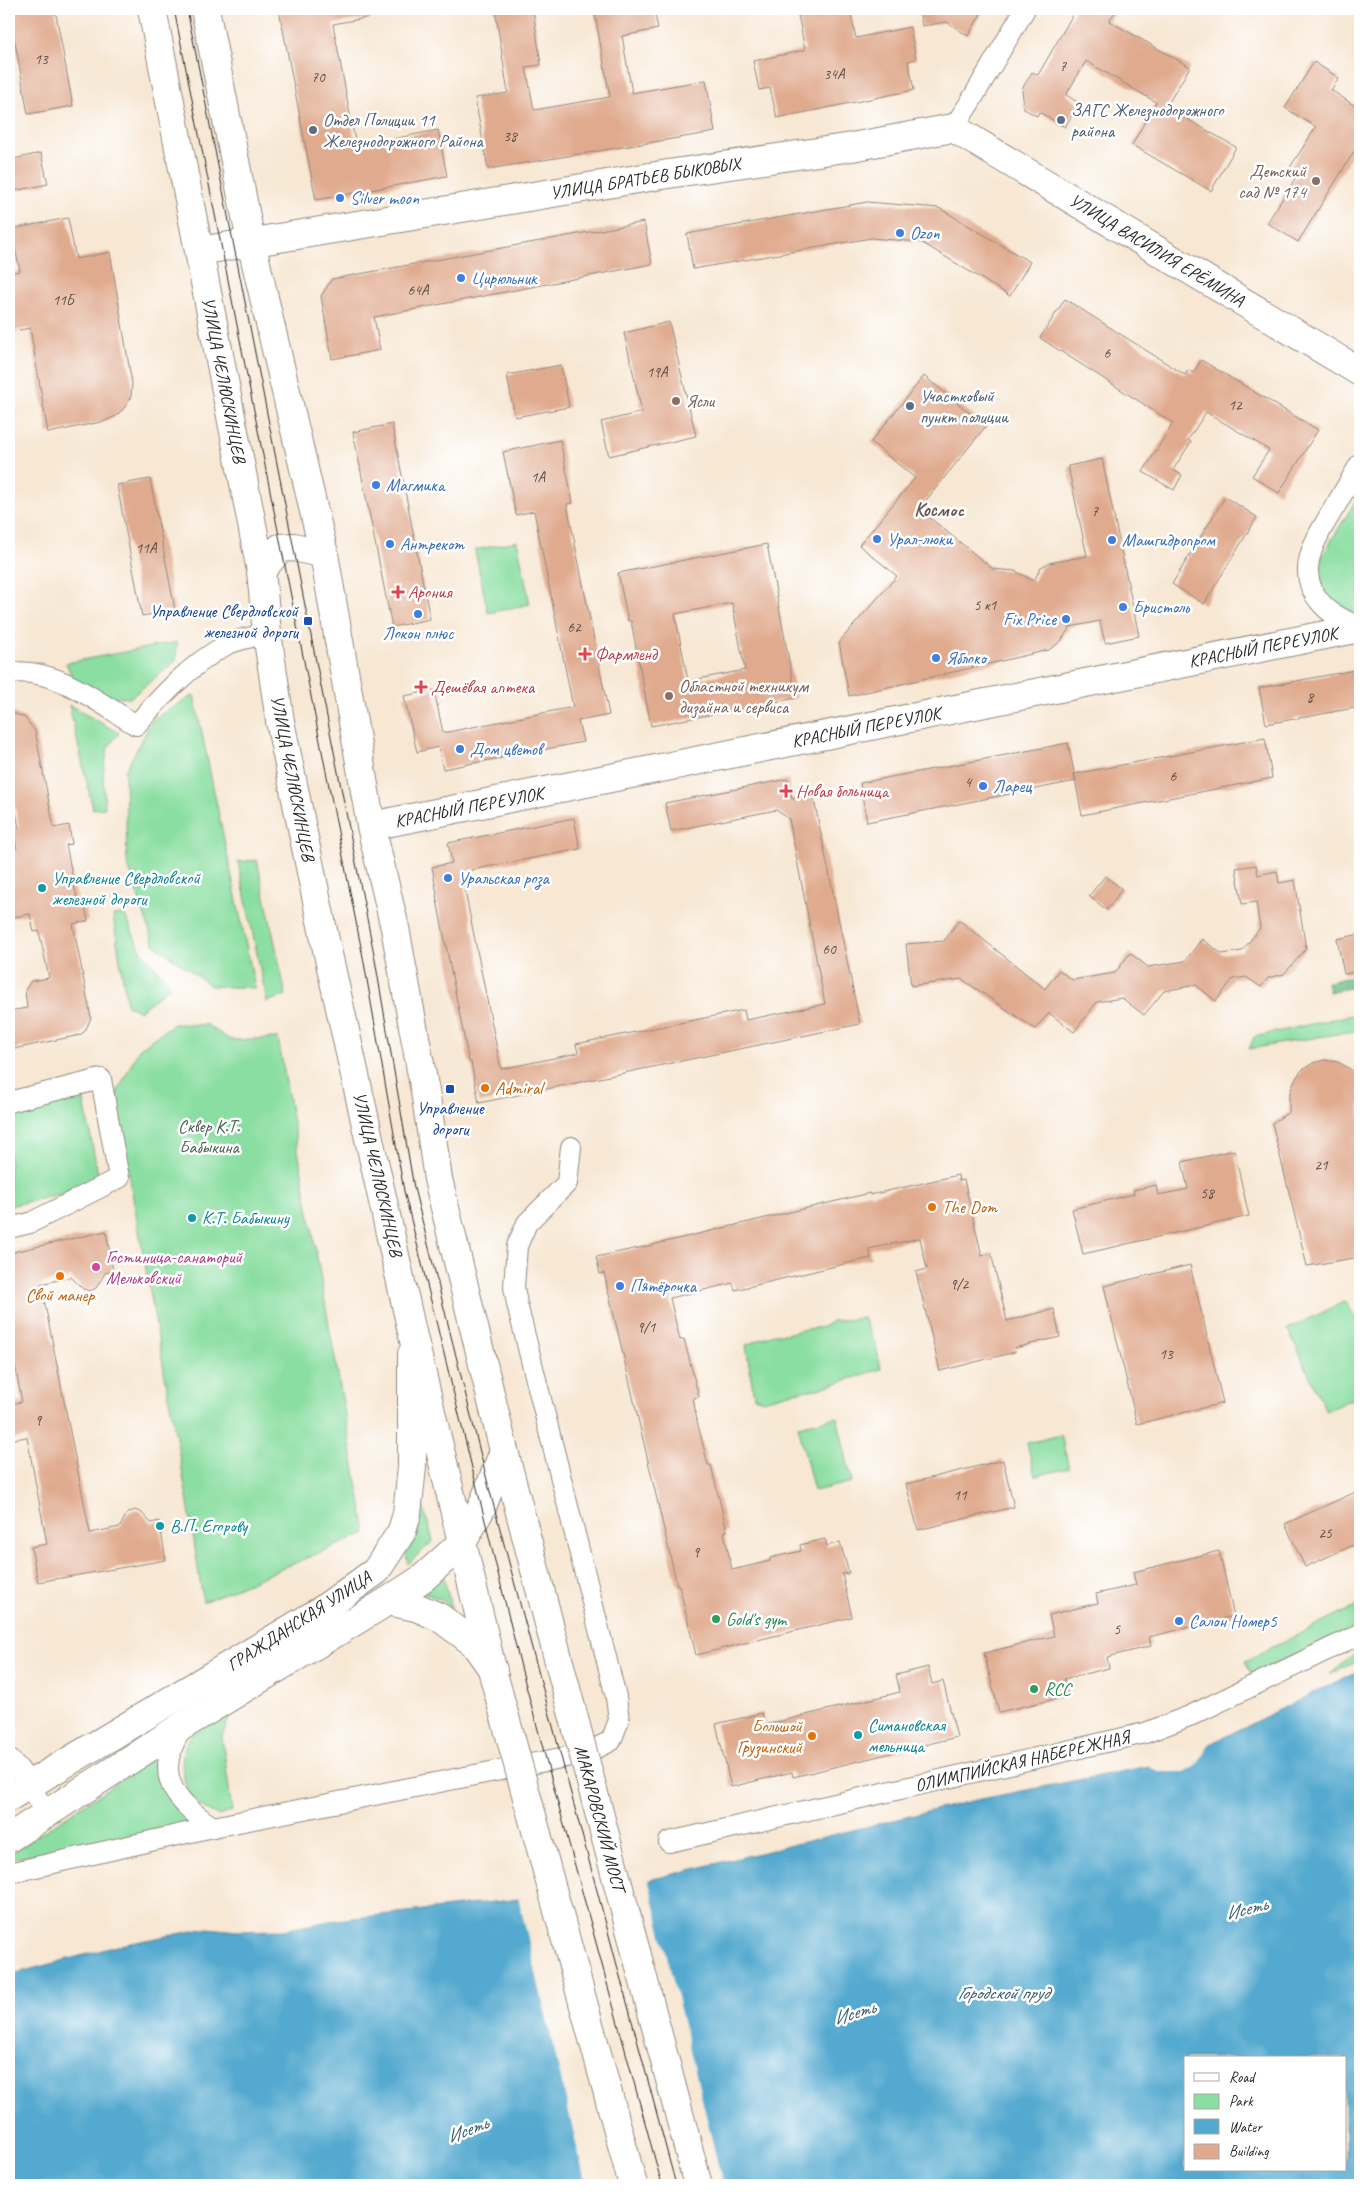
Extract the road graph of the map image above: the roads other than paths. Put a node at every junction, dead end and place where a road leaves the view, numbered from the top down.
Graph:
1 (152, 9) edge
2 (206, 9) edge
3 (1025, 9) edge
4 (953, 128) junction
5 (251, 242) junction
6 (199, 251) junction
7 (1360, 372) edge
8 (1360, 464) edge
9 (324, 554) junction
10 (261, 571) junction
11 (1360, 628) edge
12 (267, 633) junction
13 (9, 673) edge
14 (371, 826) junction
15 (9, 1102) edge
16 (571, 1148) dead end
17 (9, 1228) edge
18 (412, 1332) junction
19 (504, 1451) junction
20 (462, 1542) junction
21 (388, 1601) junction
22 (1360, 1634) edge
23 (493, 1674) junction
24 (187, 1723) junction
25 (9, 1759) edge
26 (20, 1791) edge
27 (46, 1815) junction
28 (213, 1827) junction
29 (9, 1838) edge
30 (668, 1842) dead end
31 (9, 1873) edge
32 (634, 2185) edge
33 (698, 2185) edge

1 - 6 main road, УЛИЦА ЧЕЛЮСКИНЦЕВ
2 - 5 main road
3 - 4 street
4 - 5 main road, УЛИЦА БРАТЬЕВ БЫКОВЫХ
4 - 7 main road, УЛИЦА ВАСИЛИЯ ЕРЁМИНА
5 - 6 main road, УЛИЦА БРАТЬЕВ БЫКОВЫХ
5 - 9 main road
6 - 10 main road, УЛИЦА ЧЕЛЮСКИНЦЕВ
8 - 11 street
9 - 10 main road
9 - 14 main road
10 - 12 main road, УЛИЦА ЧЕЛЮСКИНЦЕВ
11 - 14 main road, КРАСНЫЙ ПЕРЕУЛОК
12 - 13 street
12 - 18 main road, УЛИЦА ЧЕЛЮСКИНЦЕВ
14 - 19 main road
15 - 17 street
16 - 28 street
18 - 20 main road, УЛИЦА ЧЕЛЮСКИНЦЕВ
18 - 26 main road, ГРАЖДАНСКАЯ УЛИЦА
19 - 20 main road, ГРАЖДАНСКАЯ УЛИЦА
19 - 33 main road, МАКАРОВСКИЙ МОСТ, bridge
20 - 21 main road, ГРАЖДАНСКАЯ УЛИЦА
20 - 23 main road
21 - 23 main road
21 - 24 main road, ГРАЖДАНСКАЯ УЛИЦА
22 - 30 street, ОЛИМПИЙСКАЯ НАБЕРЕЖНАЯ
23 - 32 main road, bridge
24 - 27 main road, ГРАЖДАНСКАЯ УЛИЦА
24 - 28 street
25 - 26 street
26 - 27 street
27 - 29 main road, ГРАЖДАНСКАЯ УЛИЦА
28 - 31 street

